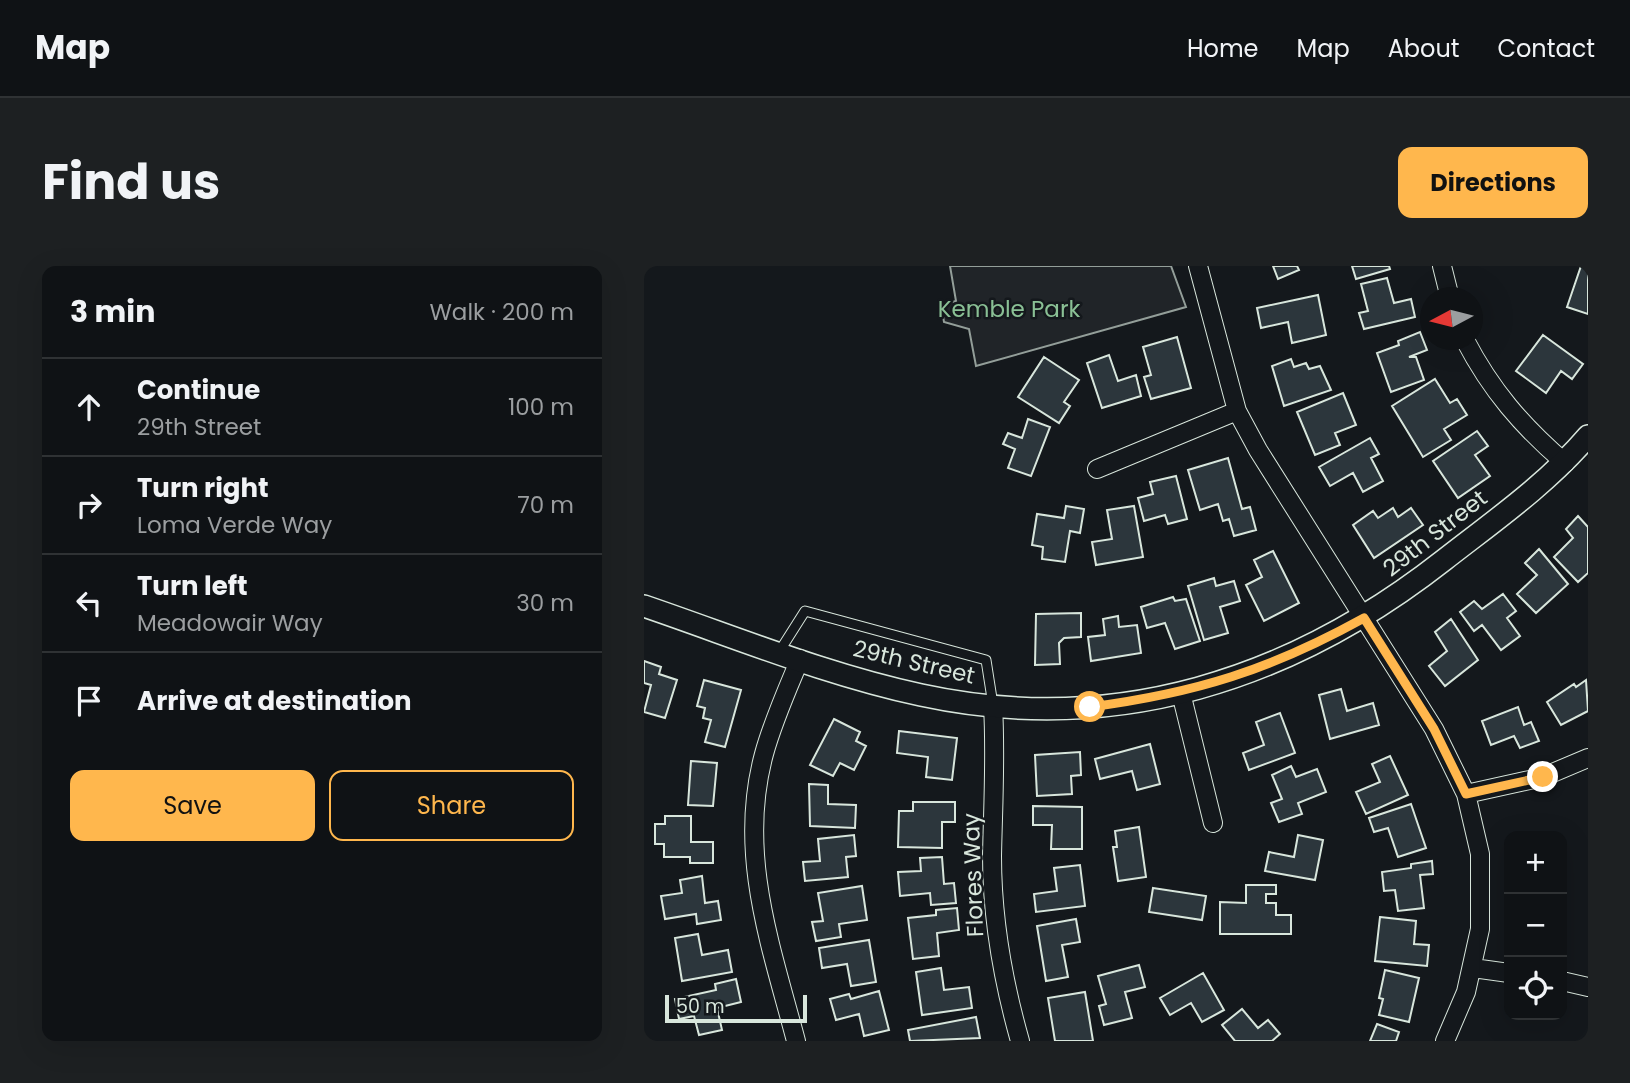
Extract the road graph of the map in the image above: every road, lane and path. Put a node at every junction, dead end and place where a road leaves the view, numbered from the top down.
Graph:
1 (1198, 266) edge
2 (1443, 266) edge
3 (1448, 287) edge
4 (1471, 350) edge
5 (1237, 411) junction
6 (1588, 436) edge
7 (1565, 463) junction
8 (1097, 469) dead end
9 (644, 606) edge
10 (1364, 618) junction
11 (779, 652) junction
12 (800, 659) junction
13 (1181, 693) junction
14 (993, 706) junction
15 (1588, 758) edge
16 (1466, 794) junction
17 (1213, 823) dead end
18 (1473, 968) junction
19 (1504, 972) edge
20 (1567, 982) edge
21 (1588, 987) edge
22 (796, 1041) edge
23 (1020, 1041) edge
24 (1445, 1041) edge

1 - 5 street
2 - 3 street
4 - 7 street
5 - 8 street
5 - 10 street
6 - 7 street, 29th Street
7 - 10 street, 29th Street
9 - 11 street, 29th Street
10 - 13 street, 29th Street
10 - 16 street
11 - 12 street, 29th Street
11 - 14 lane
12 - 14 street, 29th Street
12 - 22 street
13 - 14 street, 29th Street
13 - 17 street
14 - 23 street, Flores Way
15 - 16 street
16 - 18 street
18 - 19 street
18 - 24 street
20 - 21 street

